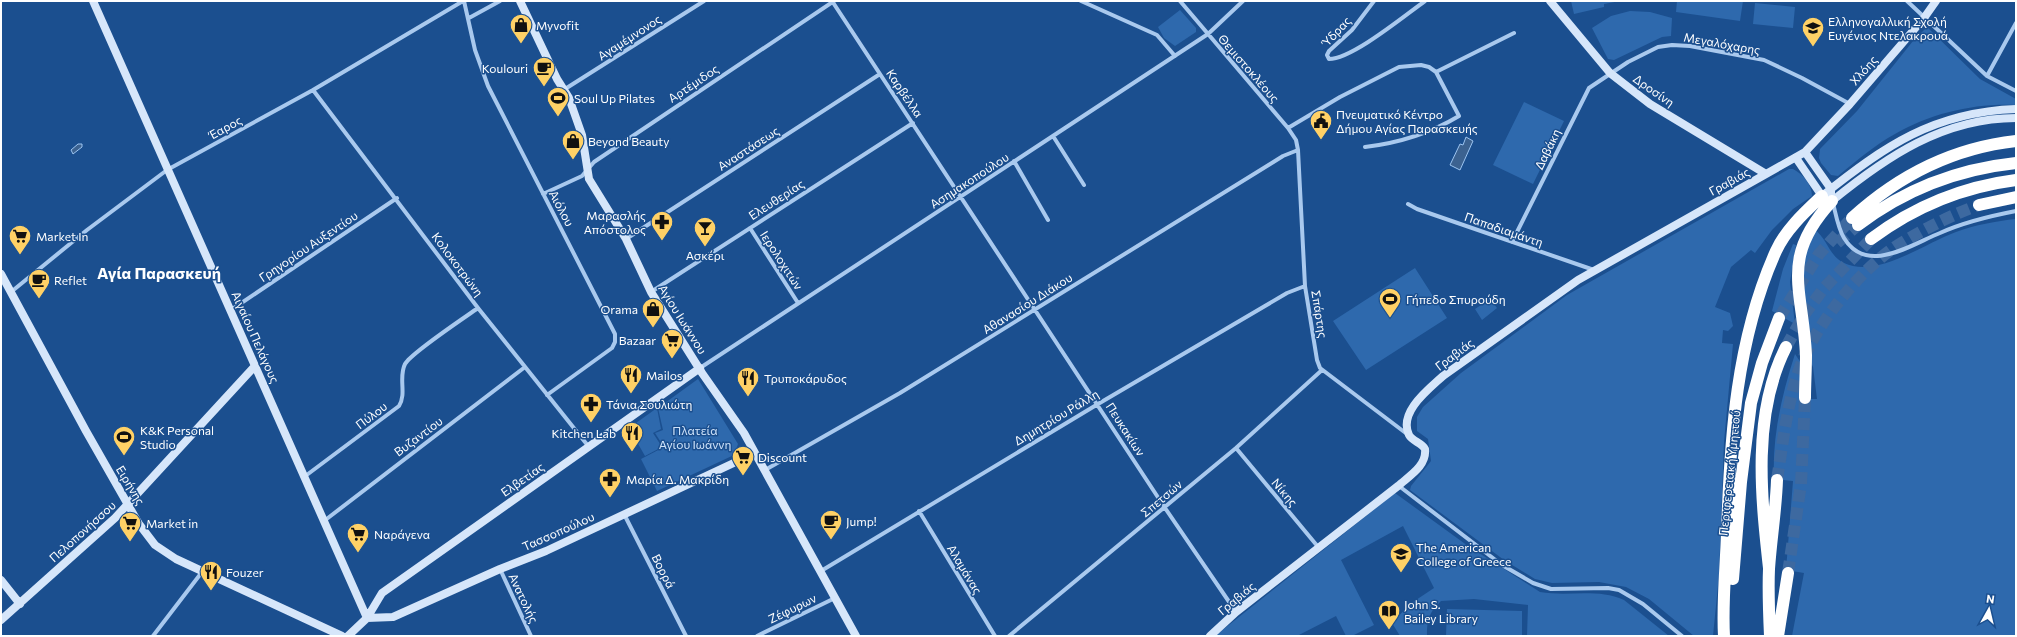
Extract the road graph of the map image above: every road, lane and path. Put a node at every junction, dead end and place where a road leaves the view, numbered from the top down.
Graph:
1 (93, 1) edge
2 (463, 1) edge
3 (500, 1) edge
4 (520, 1) edge
5 (704, 1) edge
6 (833, 1) edge
7 (1081, 1) edge
8 (1180, 1) edge
9 (1243, 1) edge
10 (1374, 1) edge
11 (1425, 1) edge
12 (1550, 1) edge
13 (1907, 1) edge
14 (1936, 1) edge
15 (469, 18) junction
16 (1924, 18) junction
17 (2016, 23) edge
18 (1514, 33) dead end
19 (1208, 34) junction
20 (1175, 56) junction
21 (1436, 72) junction
22 (1610, 73) junction
23 (880, 74) junction
24 (1987, 76) junction
25 (565, 89) junction
26 (313, 90) junction
27 (2016, 91) edge
28 (1850, 104) junction
29 (2016, 109) edge
30 (2016, 118) edge
31 (913, 123) junction
32 (1288, 128) junction
33 (1053, 136) junction
34 (2016, 141) edge
35 (1366, 147) dead end
36 (1298, 150) junction
37 (1805, 152) junction
38 (1796, 158) junction
39 (1014, 162) junction
40 (2016, 163) edge
41 (587, 169) junction
42 (167, 170) junction
43 (1766, 174) junction
44 (2016, 180) edge
45 (1084, 185) dead end
46 (543, 194) junction
47 (1828, 195) junction
48 (961, 197) junction
49 (2016, 197) edge
50 (397, 198) junction
51 (1408, 204) dead end
52 (1979, 205) tunnel mouth
53 (2016, 211) edge
54 (1048, 220) dead end
55 (750, 228) junction
56 (626, 239) junction
57 (1870, 240) tunnel mouth
58 (1512, 242) junction
59 (1594, 270) junction
60 (1, 274) edge
61 (1305, 286) junction
62 (11, 292) junction
63 (651, 292) junction
64 (798, 303) junction
65 (478, 308) junction
66 (231, 310) junction
67 (1035, 310) junction
68 (1779, 318) tunnel mouth
69 (1786, 347) tunnel mouth
70 (255, 366) junction
71 (525, 367) junction
72 (700, 368) junction
73 (1322, 370) junction
74 (547, 395) junction
75 (1805, 398) tunnel mouth
76 (1098, 404) junction
77 (1409, 436) junction
78 (589, 447) junction
79 (1236, 448) junction
80 (755, 453) junction
81 (765, 470) junction
82 (304, 477) junction
83 (1777, 480) tunnel mouth
84 (1398, 486) junction
85 (128, 504) junction
86 (1165, 508) junction
87 (919, 511) junction
88 (624, 514) junction
89 (324, 521) junction
90 (1319, 548) junction
91 (1769, 568) junction
92 (500, 569) junction
93 (203, 571) junction
94 (820, 572) junction
95 (1788, 573) tunnel mouth
96 (1, 580) edge
97 (835, 598) junction
98 (20, 604) junction
99 (1236, 612) junction
100 (367, 618) junction
101 (1, 620) edge
102 (153, 636) edge
103 (342, 636) edge
104 (348, 636) edge
105 (531, 636) edge
106 (686, 636) edge
107 (757, 636) edge
108 (856, 636) edge
109 (994, 636) edge
110 (1009, 636) edge
111 (1210, 636) edge
112 (1682, 636) edge
113 (1726, 636) edge
114 (1770, 636) edge
115 (1778, 636) edge

1 - 42 street, Αιγαίου Πελάγους
2 - 15 street, Αιόλου
2 - 26 street, Έαρος
3 - 15 street
4 - 25 street, Αγίου Ιωάννου
5 - 25 street, Αγαμέμνονος
6 - 23 street, Καρβέλλα
6 - 41 street, Αρτέμιδος
7 - 20 street
8 - 19 street, Θεμιστοκλέους
9 - 19 street, Ασημακοπούλου
10 - 11 street, Ύδρας
12 - 22 street, Δροσίνη
13 - 16 street
14 - 16 street, Χλόης
15 - 46 street, Αιόλου
16 - 24 street
16 - 28 street, Χλόης
17 - 24 street
18 - 21 street
19 - 20 street, Ασημακοπούλου
19 - 32 street, Θεμιστοκλέους
20 - 33 street, Ασημακοπούλου
21 - 32 street
21 - 35 street
22 - 28 street, Μεγαλόχαρης
22 - 43 street, Δροσίνη
22 - 58 street, Δαβάκη
23 - 31 street, Καρβέλλα
23 - 56 street, Αναστάσεως
24 - 27 street
25 - 41 street, Αγίου Ιωάννου
26 - 42 street, Έαρος
26 - 50 street, Κολοκοτρώνη
28 - 37 street, Χλόης
29 - 47 street
30 - 47 street
31 - 48 street, Καρβέλλα
31 - 55 street, Ελευθερίας
32 - 36 street, Θεμιστοκλέους
33 - 39 street, Ασημακοπούλου
33 - 45 street
34 - 40 highway
36 - 61 street, Σπάρτης
36 - 67 street, Αθανασίου Διάκου
37 - 38 street, Γραβιάς
37 - 47 street
38 - 43 street, Γραβιάς
38 - 47 street
39 - 48 street, Ασημακοπούλου
39 - 54 street
41 - 46 street, Αρτέμιδος
41 - 56 street, Αγίου Ιωάννου
42 - 62 street, Έαρος
42 - 66 street, Αιγαίου Πελάγους
43 - 59 street, Γραβιάς
44 - 57 highway
46 - 74 street, Αιόλου
47 - 53 street
47 - 75 highway
47 - 113 highway
48 - 64 street, Ασημακοπούλου
48 - 67 street, Πευκακίων
49 - 52 highway
50 - 65 street, Κολοκοτρώνη
50 - 66 street, Γρηγορίου Αυξεντίου
51 - 58 street, Παπαδιαμάντη
55 - 63 street, Ελευθερίας
55 - 64 street, Ιερολοχιτών
56 - 63 street, Αγίου Ιωάννου
58 - 59 street, Παπαδιαμάντη
59 - 77 street, Γραβιάς
60 - 62 street, Ειρήνης
61 - 73 street, Σπάρτης
61 - 76 street, Δημητρίου Ράλλη
62 - 85 street, Ειρήνης
63 - 72 street, Αγίου Ιωάννου
64 - 72 street, Ασημακοπούλου
65 - 71 street, Κολοκοτρώνη
65 - 82 street, Πύλου
66 - 70 street, Αιγαίου Πελάγους
67 - 76 street, Πευκακίων
67 - 81 street, Αθανασίου Διάκου
68 - 113 highway, Περιφερειακή Υμηττού
69 - 91 highway
70 - 82 street, Αιγαίου Πελάγους
70 - 85 street, Πελοπονήσσου
71 - 74 street, Κολοκοτρώνη
71 - 89 street, Βυζαντίου
72 - 78 street, Ελβετίας
72 - 80 street, Αγίου Ιωάννου
73 - 77 street
73 - 79 street, Σπετσών
74 - 78 street, Κολοκοτρώνη
76 - 86 street, Πευκακίων
76 - 87 street, Δημητρίου Ράλλη
77 - 84 street, Γραβιάς
78 - 100 street, Ελβετίας
79 - 86 street, Σπετσών
79 - 90 street, Νίκης
80 - 81 street, Αγίου Ιωάννου
80 - 88 street, Τασσοπούλου
81 - 94 street, Αγίου Ιωάννου
82 - 89 street, Αιγαίου Πελάγους
83 - 91 highway
84 - 90 street, Γραβιάς
84 - 112 street
85 - 93 street, Ειρήνης
85 - 98 street, Πελοπονήσσου
86 - 99 street, Πευκακίων
86 - 110 street, Σπετσών
87 - 94 street, Δημητρίου Ράλλη
87 - 109 street, Αλαμάνας
88 - 92 street, Τασσοπούλου
88 - 106 street, Βορρά
89 - 100 street, Αιγαίου Πελάγους
90 - 99 street, Γραβιάς
91 - 114 highway
92 - 100 street, Τασσοπούλου
92 - 105 street, Ανατολής
93 - 102 street
93 - 103 street, Ειρήνης
94 - 97 street, Αγίου Ιωάννου
95 - 115 highway
96 - 98 street
97 - 107 street, Ζέφυρων
97 - 108 street, Αγίου Ιωάννου
98 - 101 street, Πελοπονήσσου
99 - 111 street, Γραβιάς
100 - 104 street, Ελβετίας

